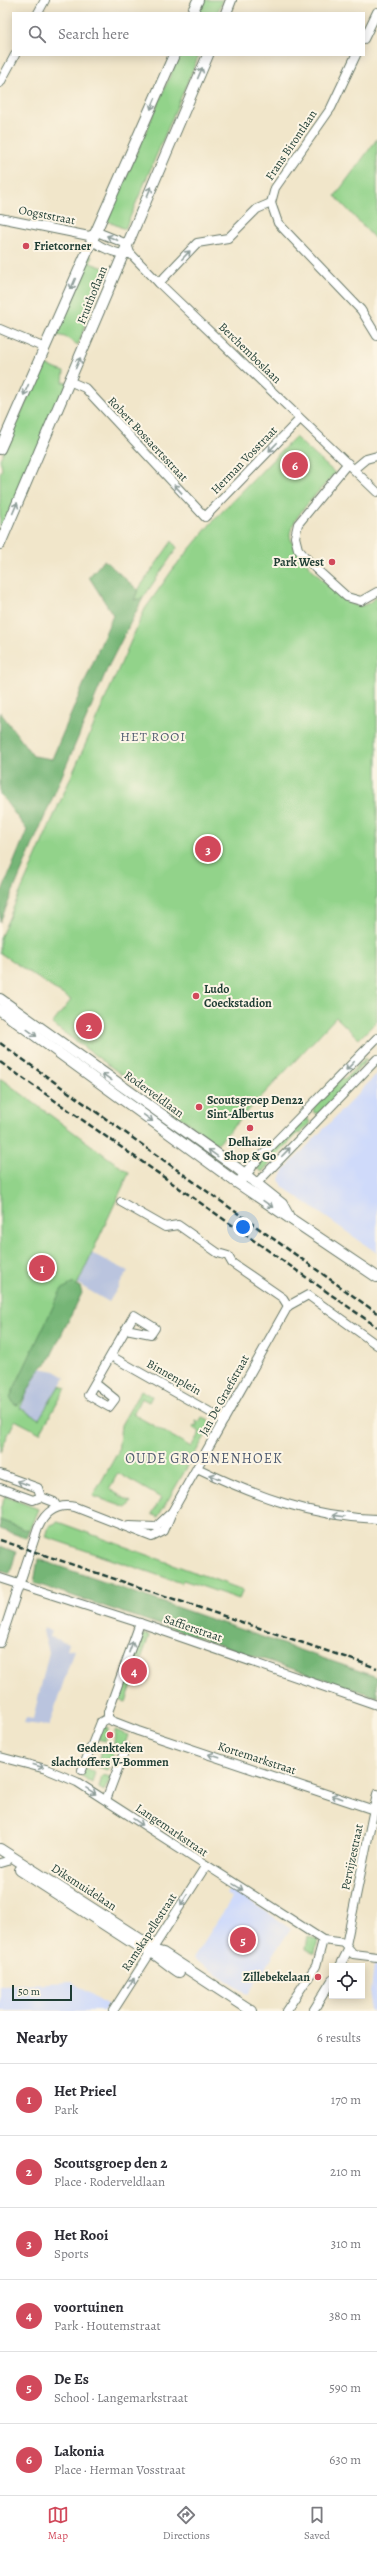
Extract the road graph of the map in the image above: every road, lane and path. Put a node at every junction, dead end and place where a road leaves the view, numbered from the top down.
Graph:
1 (45, 0) edge
2 (198, 0) edge
3 (232, 0) edge
4 (39, 12) edge
5 (192, 12) edge
6 (226, 12) edge
7 (377, 12) edge
8 (365, 37) edge
9 (14, 56) edge
10 (174, 56) edge
11 (208, 56) edge
12 (356, 56) edge
13 (0, 83) edge
14 (272, 203) junction
15 (0, 218) edge
16 (93, 236) junction
17 (126, 251) junction
18 (159, 283) junction
19 (0, 329) edge
20 (377, 336) edge
21 (45, 348) junction
22 (70, 382) junction
23 (300, 419) junction
24 (0, 449) edge
25 (377, 456) edge
26 (351, 466) junction
27 (377, 492) edge
28 (205, 518) joint
29 (0, 544) edge
30 (377, 592) edge
31 (0, 999) edge
32 (0, 1010) edge
33 (377, 1038) edge
34 (377, 1059) edge
35 (306, 1111) junction
36 (316, 1121) junction
37 (248, 1171) junction
38 (238, 1183) junction
39 (253, 1187) junction
40 (121, 1202) dead end
41 (377, 1277) edge
42 (288, 1306) junction
43 (126, 1329) dead end
44 (377, 1345) edge
45 (111, 1356) junction
46 (95, 1383) dead end
47 (224, 1420) junction
48 (197, 1468) junction
49 (0, 1474) edge
50 (0, 1488) edge
51 (41, 1497) junction
52 (57, 1507) junction
53 (172, 1512) junction
54 (377, 1519) edge
55 (129, 1526) junction
56 (0, 1578) edge
57 (19, 1584) junction
58 (140, 1623) junction
59 (0, 1643) edge
60 (377, 1705) edge
61 (108, 1718) junction
62 (126, 1747) dead end
63 (0, 1757) edge
64 (82, 1770) dead end
65 (377, 1794) edge
66 (106, 1800) junction
67 (374, 1810) junction
68 (0, 1849) edge
69 (2, 1860) edge
70 (205, 1867) junction
71 (323, 1940) junction
72 (347, 1947) junction
73 (152, 1950) junction
74 (377, 1957) edge
75 (341, 1963) edge
76 (329, 1985) edge
77 (113, 2011) edge
78 (240, 2011) edge
79 (252, 2011) edge
80 (286, 2011) edge
81 (313, 2011) edge

1 - 4 street
2 - 5 street
3 - 6 street
7 - 8 street
9 - 13 street
10 -> 16 street, Fruithoflaan
17 -> 11 street, Fruithoflaan
12 - 14 street, Frans Birontlaan
18 -> 14 street
14 - 20 street
15 - 16 street, Oogststraat
16 - 17 street, Oogststraat
17 -> 16 street, Oogststraat
16 -> 21 street, Fruithoflaan
17 - 18 street, Berchemboslaan
22 -> 17 street, Fruithoflaan
18 - 23 street, Berchemboslaan
19 - 21 street
21 -> 24 street, Fruithoflaan
28 -> 22 street, Robert Bossaertsstraat
29 -> 22 street, Fruithoflaan
23 - 26 street, Berchemboslaan
23 -> 28 street, Herman Vosstraat
25 - 26 street
26 - 27 street, Berchemboslaan
26 - 30 street
37 -> 31 street, Roderveldlaan
32 -> 38 street, Roderveldlaan
33 -> 35 street
34 - 36 street
35 - 36 street
35 - 37 street
39 -> 36 street
37 - 38 street
37 - 39 street, Roderveldlaan
38 - 39 street, Roderveldlaan
39 - 41 street, Roderveldlaan
40 - 42 street
42 - 44 street
42 - 47 street, Jan De Graefstraat
43 - 45 street
45 - 46 street
45 - 47 street, Binnenplein
47 - 48 street, Jan De Graefstraat
48 - 53 street, Jan De Graefstraat
54 -> 48 street
51 -> 49 street
50 - 51 street
51 - 52 street
52 - 55 street
52 - 57 street
53 - 55 street, Jan De Graefstraat
53 - 55 street
56 - 57 street, Saffierstraat
57 - 58 street, Saffierstraat
57 - 59 street
58 - 60 street, Saffierstraat
61 -> 58 street
61 - 64 street
67 -> 61 street, Kortemarkstraat
62 - 66 street
63 -> 66 street, Langemarkstraat
65 - 67 street, Pervijzestraat
66 -> 70 street, Langemarkstraat
67 - 72 street, Pervijzestraat
68 - 73 street, Diksmuidelaan
69 - 73 street, Diksmuidelaan
70 -> 71 street, Langemarkstraat
70 -> 73 street, Ramskapellestraat
71 - 72 street
71 - 80 street
72 - 74 street
72 - 75 street, Pervijzestraat
77 -> 73 street, Ramskapellestraat
73 - 78 street, Diksmuidelaan
73 - 79 street, Diksmuidelaan
76 - 81 street

